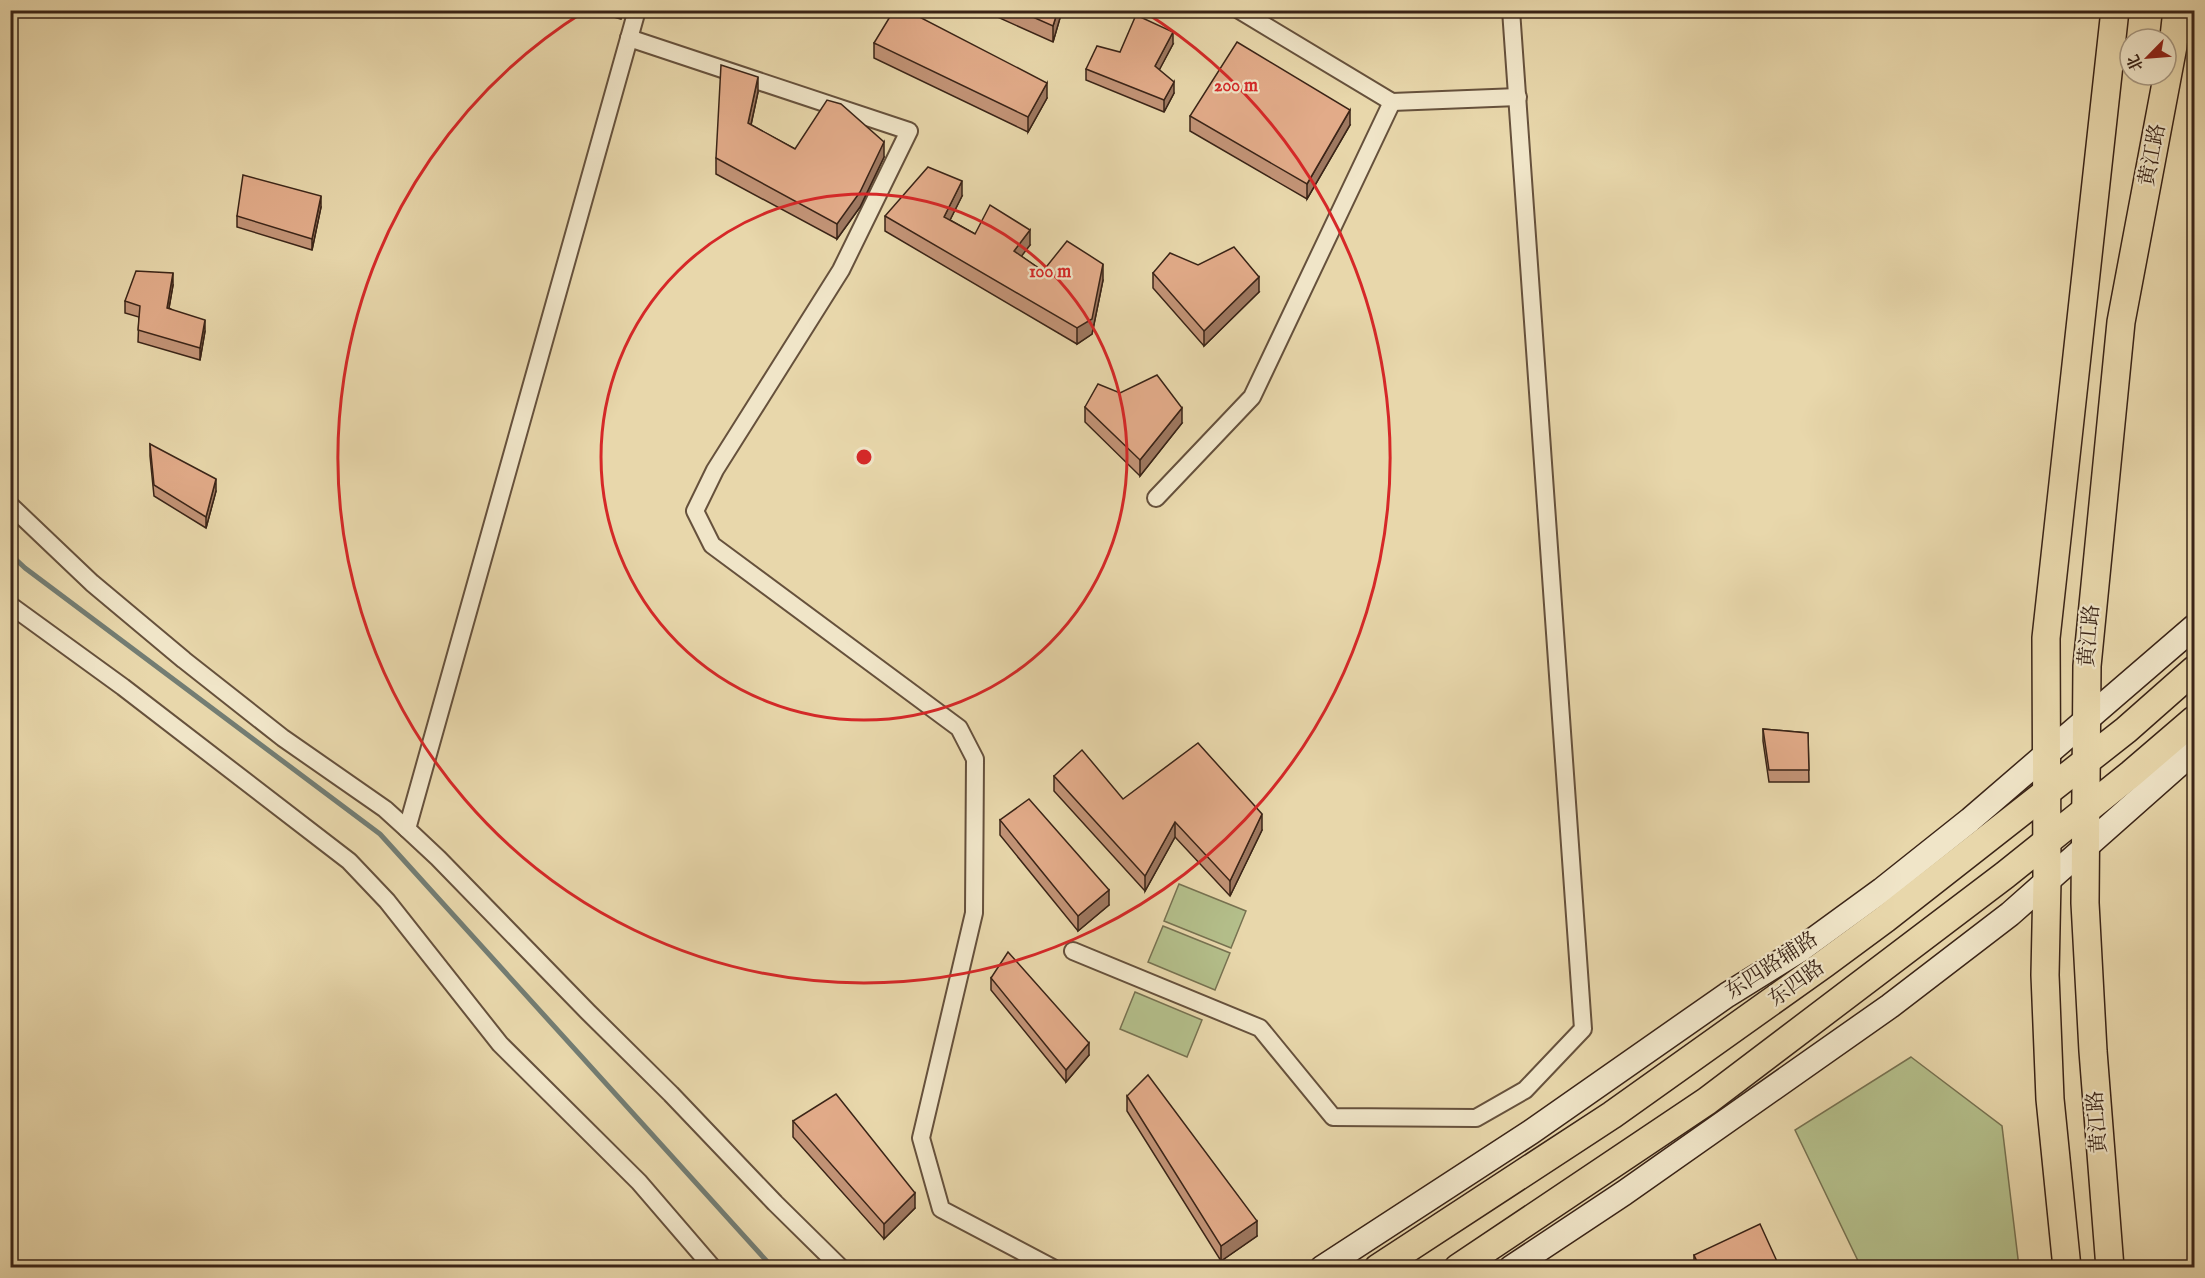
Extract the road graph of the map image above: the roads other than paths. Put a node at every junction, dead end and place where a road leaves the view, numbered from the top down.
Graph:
1 (637, 10) edge
2 (1239, 10) edge
3 (1511, 10) edge
4 (2115, 10) edge
5 (2177, 10) edge
6 (629, 38) junction
7 (1518, 98) junction
8 (1392, 102) junction
9 (1156, 498) dead end
10 (10, 505) edge
11 (10, 605) edge
12 (2194, 627) edge
13 (2194, 670) edge
14 (2194, 720) edge
15 (2086, 721) junction
16 (2194, 751) edge
17 (2046, 755) junction
18 (2085, 762) junction
19 (2046, 793) junction
20 (2085, 811) junction
21 (407, 829) junction
22 (2046, 842) junction
23 (2085, 847) junction
24 (2048, 880) junction
25 (1073, 951) dead end
26 (713, 1268) edge
27 (841, 1268) edge
28 (1053, 1268) edge
29 (1322, 1268) edge
30 (1378, 1268) edge
31 (1458, 1268) edge
32 (1511, 1268) edge
33 (2067, 1268) edge
34 (2110, 1268) edge

1 - 6 street
2 - 8 street
3 - 7 street
4 - 17 main road, 黄江路
5 - 15 main road, 黄江路
6 - 21 street
6 - 28 street
7 - 8 street
7 - 25 street
8 - 9 street
10 - 21 street
11 - 26 street
12 - 15 main road, 东四路辅路
13 - 18 main road, 东四路
14 - 20 main road, 东四路
15 - 17 main road, 东四路辅路
15 - 18 main road, 黄江路
16 - 23 main road
17 - 19 main road, 黄江路
17 - 29 main road, 东四路辅路
18 - 19 main road, 东四路
18 - 20 main road, 黄江路
19 - 22 main road, 黄江路
19 - 30 main road, 东四路
20 - 22 main road, 东四路
20 - 23 main road, 黄江路
21 - 27 street
22 - 24 main road, 黄江路
22 - 31 main road, 东四路
23 - 24 main road
23 - 34 main road, 黄江路
24 - 32 main road
24 - 33 main road, 黄江路

